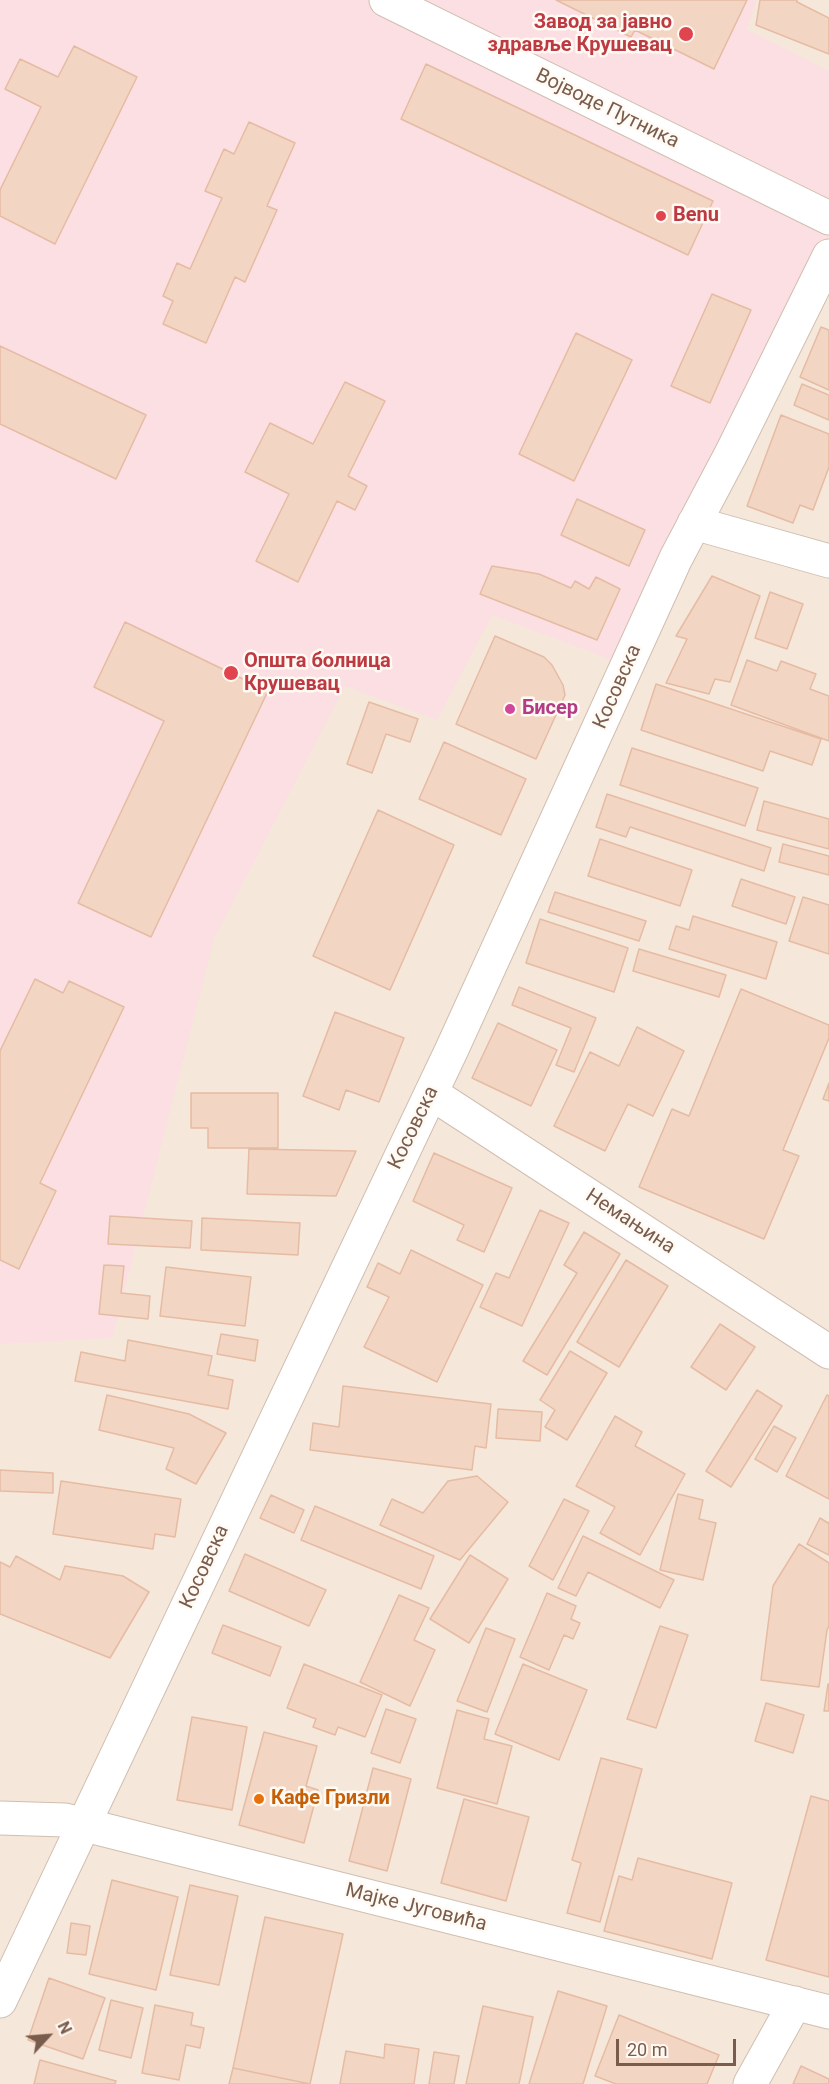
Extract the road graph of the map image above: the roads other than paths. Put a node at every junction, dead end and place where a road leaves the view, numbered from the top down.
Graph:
1 (386, 0) edge
2 (829, 218) edge
3 (829, 256) edge
4 (694, 523) junction
5 (829, 561) edge
6 (431, 1093) junction
7 (829, 1352) edge
8 (0, 1818) edge
9 (84, 1824) junction
10 (0, 2001) edge
11 (795, 2003) junction
12 (829, 2012) edge
13 (750, 2084) edge

1 - 2 street, Војводе Путника
3 - 4 street, Косовска
4 - 5 street
4 - 6 street, Косовска
6 - 7 street, Немањина
6 - 9 street, Косовска
8 - 9 street, Мајке Југовића
9 - 10 street, Косовска
9 - 11 street, Мајке Југовића
11 - 12 street, Мајке Југовића
11 - 13 street

